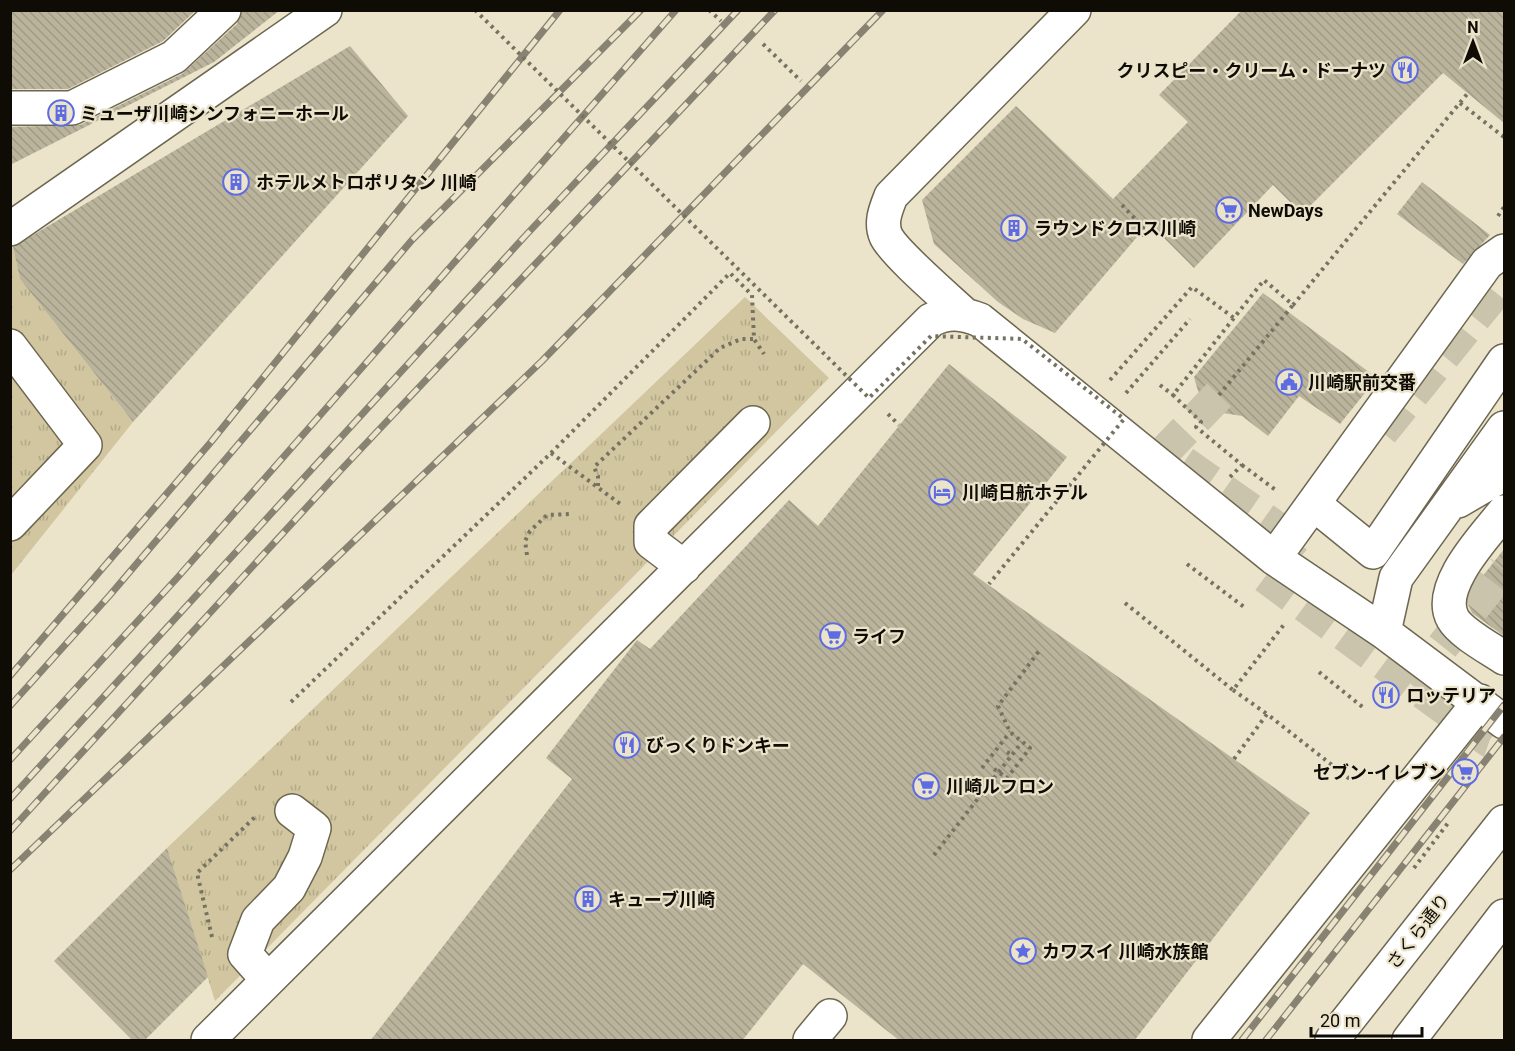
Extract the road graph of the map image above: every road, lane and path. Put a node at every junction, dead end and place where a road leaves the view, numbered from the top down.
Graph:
1 (224, 10) edge
2 (325, 10) edge
3 (476, 10) edge
4 (1074, 10) edge
5 (710, 11) edge
6 (721, 21) dead end
7 (763, 44) dead end
8 (801, 81) dead end
9 (1468, 93) dead end
10 (1460, 102) junction
11 (10, 108) edge
12 (1504, 137) edge
13 (1122, 205) dead end
14 (10, 229) edge
15 (1143, 239) dead end
16 (1499, 261) edge
17 (1293, 305) junction
18 (965, 315) junction
19 (1234, 318) junction
20 (1190, 319) dead end
21 (754, 339) junction
22 (10, 346) edge
23 (764, 354) dead end
24 (1504, 361) edge
25 (1160, 385) dead end
26 (1219, 394) tunnel mouth
27 (1173, 395) junction
28 (1095, 396) junction
29 (1112, 409) junction
30 (753, 423) dead end
31 (1504, 428) edge
32 (551, 453) junction
33 (1504, 474) edge
34 (1225, 482) dead end
35 (1315, 505) junction
36 (1446, 508) junction
37 (1504, 512) edge
38 (570, 514) dead end
39 (10, 524) edge
40 (527, 555) dead end
41 (1274, 558) junction
42 (1187, 564) dead end
43 (684, 567) junction
44 (989, 585) dead end
45 (1125, 603) dead end
46 (1244, 607) dead end
47 (1286, 622) dead end
48 (1384, 632) junction
49 (1039, 651) dead end
50 (1504, 658) edge
51 (1319, 672) dead end
52 (1233, 690) junction
53 (291, 702) dead end
54 (1365, 710) dead end
55 (1492, 712) edge
56 (1267, 714) junction
57 (1010, 732) junction
58 (1022, 742) junction
59 (1007, 752) dead end
60 (1012, 755) junction
61 (1234, 759) dead end
62 (982, 768) dead end
63 (994, 769) dead end
64 (1351, 780) dead end
65 (277, 811) joint
66 (1504, 822) edge
67 (1448, 823) dead end
68 (934, 855) dead end
69 (1414, 868) dead end
70 (1504, 916) edge
71 (213, 942) dead end
72 (268, 980) junction
73 (208, 1041) edge
74 (1209, 1041) edge
75 (1332, 1041) edge
76 (1409, 1041) edge

1 - 11 street
2 - 14 street
3 - 28 path, bridge
4 - 18 street
5 - 6 path
7 - 8 path
9 - 10 path
10 - 12 path
10 - 17 path
13 - 15 path
16 - 35 street
17 - 19 path
17 - 26 path
18 - 41 street
18 - 43 street
19 - 27 path
19 - 28 path
20 - 29 path
21 - 23 path
21 - 32 path
21 - 32 path
22 - 39 street
24 - 35 street
25 - 27 path
27 - 34 path
28 - 29 path, bridge
29 - 44 path, bridge
30 - 43 street
31 - 36 street
32 - 53 path
33 - 36 street
35 - 41 street
36 - 48 street
37 - 50 street
38 - 40 path
41 - 48 street
42 - 46 path
43 - 72 street
45 - 52 path
47 - 52 path
48 - 55 street
49 - 57 path
51 - 54 path
52 - 56 path
55 - 74 street
56 - 61 path
56 - 64 path
57 - 58 path
57 - 62 path
58 - 60 path
58 - 63 path
59 - 60 path
60 - 68 path
65 - 71 path
65 - 72 street
66 - 75 street, さくら通り
67 - 69 path
70 - 76 street
72 - 73 street

